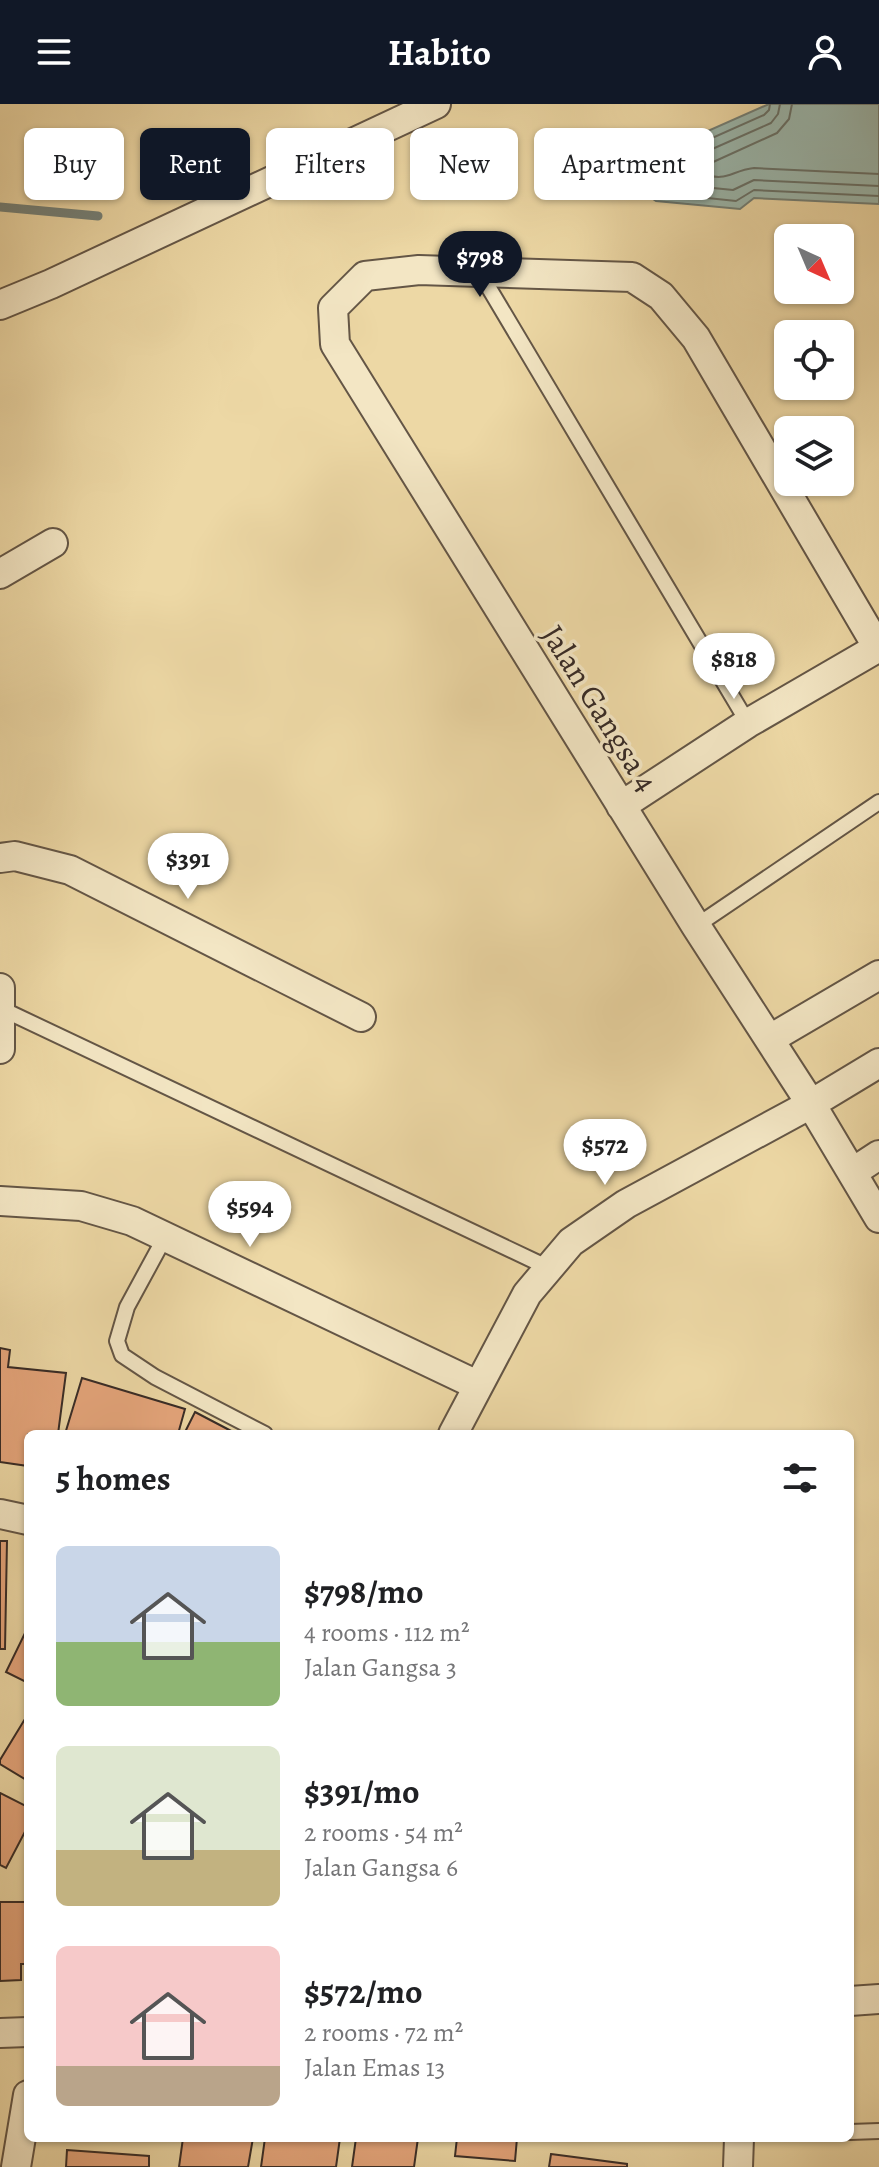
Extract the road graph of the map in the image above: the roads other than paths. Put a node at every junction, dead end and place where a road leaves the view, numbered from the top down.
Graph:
1 (436, 104) edge
2 (480, 273) junction
3 (51, 284) junction
4 (0, 290) edge
5 (0, 305) edge
6 (53, 543) dead end
7 (0, 574) edge
8 (878, 648) edge
9 (748, 723) junction
10 (879, 802) edge
11 (621, 806) junction
12 (0, 858) edge
13 (696, 926) junction
14 (879, 975) edge
15 (1, 998) edge
16 (361, 1017) dead end
17 (770, 1039) junction
18 (0, 1049) edge
19 (879, 1063) edge
20 (811, 1104) junction
21 (879, 1155) edge
22 (853, 1172) junction
23 (0, 1201) edge
24 (879, 1218) edge
25 (165, 1237) junction
26 (549, 1268) junction
27 (477, 1385) junction
28 (257, 1430) edge
29 (455, 1430) edge
30 (0, 1514) edge
31 (24, 1519) edge
32 (879, 1999) edge
33 (854, 2001) edge
34 (24, 2032) edge
35 (0, 2033) edge
36 (24, 2119) edge
37 (879, 2131) edge
38 (854, 2132) edge
39 (740, 2142) edge
40 (16, 2167) edge
41 (738, 2167) edge

1 - 3 street
2 - 8 street
2 - 9 lane
2 - 11 street, Jalan Gangsa 4
3 - 4 lane
3 - 5 street
6 - 7 street
8 - 9 street
9 - 11 street
10 - 13 lane
11 - 13 street, Jalan Gangsa 4
12 - 16 street
13 - 17 street, Jalan Gangsa 4
14 - 17 street
15 - 18 street
15 - 26 lane
17 - 20 street, Jalan Gangsa 4
19 - 20 street
20 - 22 street, Jalan Gangsa 4
20 - 26 street
21 - 22 street
22 - 24 street, Jalan Gangsa 4
23 - 25 street
25 - 27 street
25 - 28 lane
26 - 27 street
27 - 29 street
30 - 31 street
32 - 33 street
34 - 35 street
36 - 40 street
37 - 38 lane
39 - 41 street

